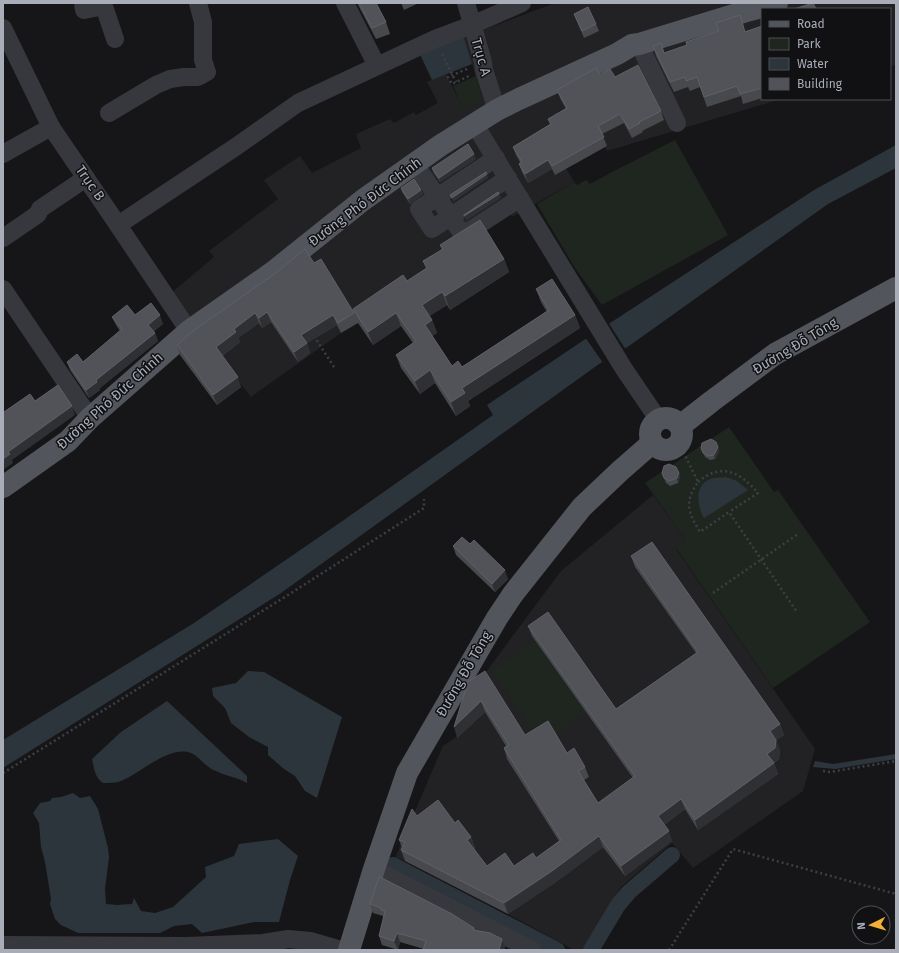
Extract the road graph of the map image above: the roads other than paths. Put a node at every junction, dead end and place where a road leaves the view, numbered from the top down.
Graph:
1 (83, 3) edge
2 (198, 3) edge
3 (345, 3) edge
4 (466, 3) edge
5 (522, 3) edge
6 (777, 3) edge
7 (472, 25) junction
8 (3, 30) edge
9 (116, 39) dead end
10 (639, 44) junction
11 (377, 66) junction
12 (497, 110) junction
13 (109, 113) dead end
14 (677, 124) dead end
15 (475, 125) junction
16 (51, 127) junction
17 (3, 154) edge
18 (496, 158) junction
19 (415, 164) junction
20 (86, 178) junction
21 (508, 178) junction
22 (438, 197) junction
23 (520, 198) junction
24 (450, 216) junction
25 (118, 225) junction
26 (3, 238) edge
27 (446, 238) junction
28 (896, 288) edge
29 (3, 289) edge
30 (8, 309) edge
31 (189, 331) junction
32 (90, 418) junction
33 (658, 420) junction
34 (679, 434) junction
35 (652, 443) junction
36 (4, 485) edge
37 (374, 869) junction
38 (3, 945) edge
39 (341, 950) edge
40 (349, 950) edge
41 (532, 950) edge

1 - 9 street
2 - 13 street
3 - 11 street
4 - 7 street, Trục A
5 - 7 street
6 - 10 main road, Đường Phó Đức Chính
7 - 11 street
7 - 12 street, Trục A
8 - 16 street, Trục B
10 - 12 main road, Đường Phó Đức Chính
10 - 14 street
11 - 25 street
12 - 15 main road, Đường Phó Đức Chính
15 - 18 street
15 - 19 main road, Đường Phó Đức Chính
16 - 17 street
16 - 20 street, Trục B
18 - 21 street
18 - 22 street
19 - 22 street
19 - 31 main road, Đường Phó Đức Chính
20 - 25 street, Trục B
20 - 26 street
21 - 23 street
21 - 24 street
22 - 24 street
22 - 27 street
23 - 27 street
23 - 33 street
24 - 27 street
25 - 31 street, Trục B
28 - 34 main road, Đường Đỗ Tông
29 - 30 street
30 - 32 street
31 - 32 main road, Đường Phó Đức Chính
32 - 36 main road, Đường Phó Đức Chính
33 - 34 main road
33 - 35 main road
34 - 35 main road
35 - 37 main road, Đường Đỗ Tông
37 - 40 main road, Đường Đỗ Tông
37 - 41 street
38 - 39 street

